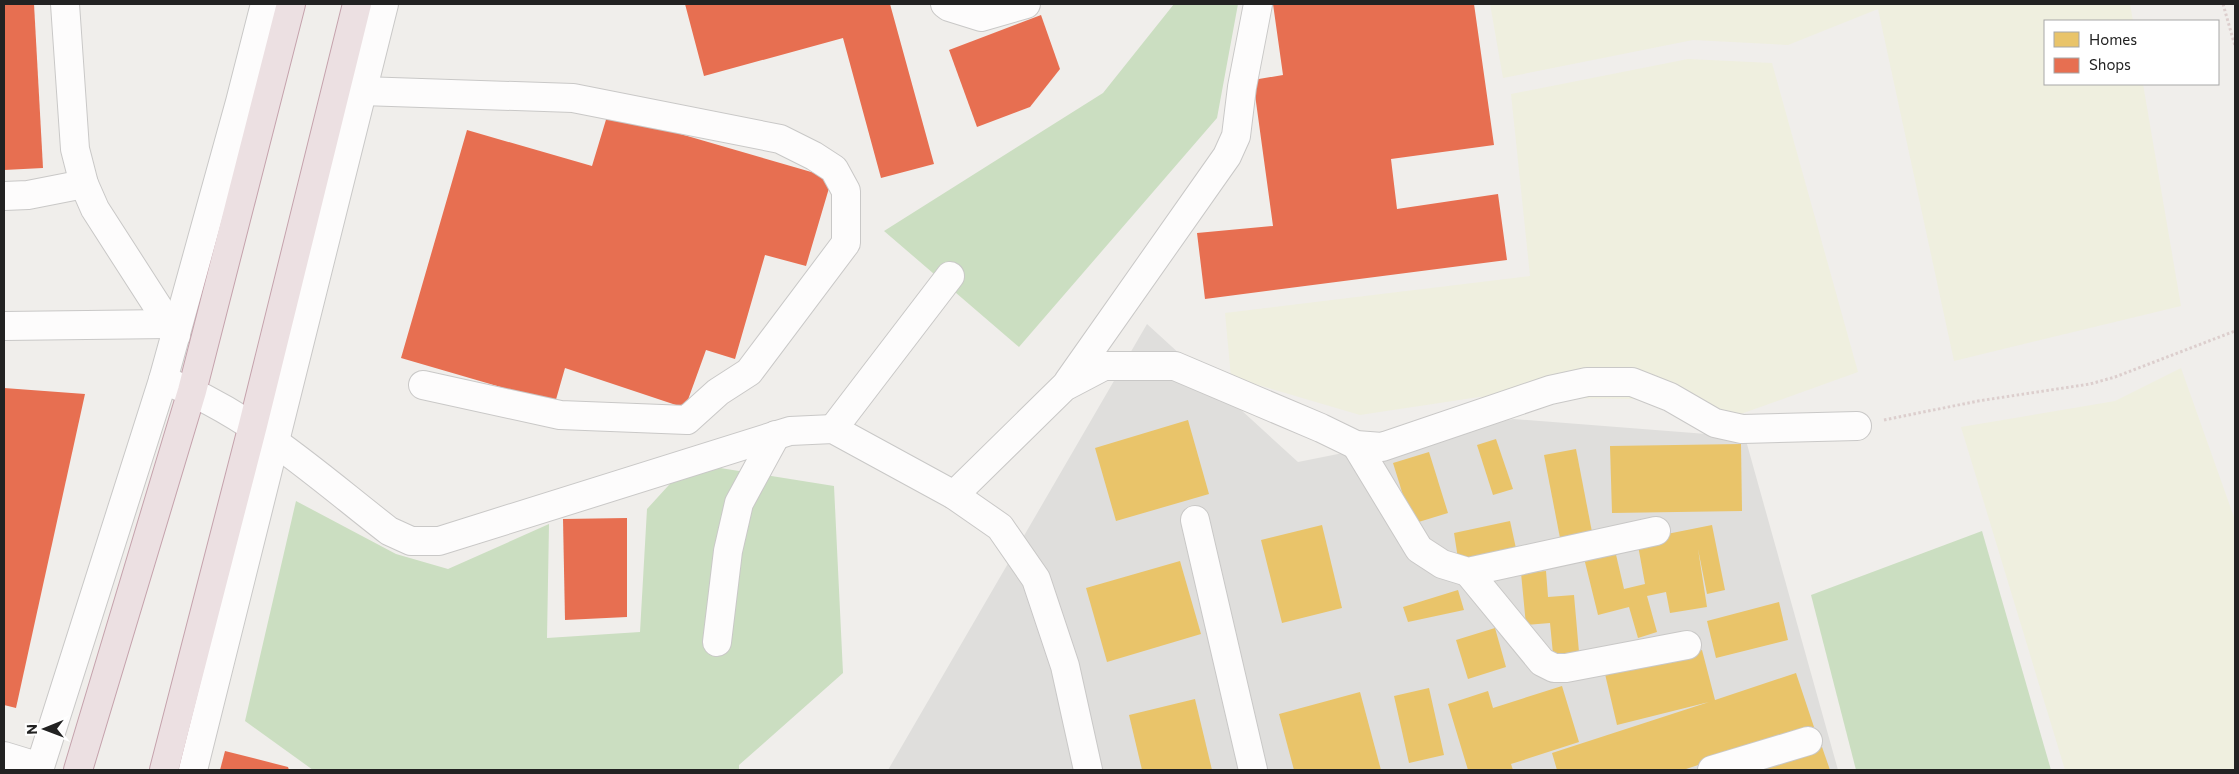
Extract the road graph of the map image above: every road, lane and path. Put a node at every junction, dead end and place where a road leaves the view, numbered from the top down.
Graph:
1 (65, 4) edge
2 (265, 4) edge
3 (291, 4) edge
4 (357, 4) edge
5 (384, 4) edge
6 (945, 4) edge
7 (1026, 4) edge
8 (1258, 4) edge
9 (2223, 4) edge
10 (2235, 46) edge
11 (362, 91) junction
12 (84, 184) junction
13 (4, 196) edge
14 (950, 276) dead end
15 (4, 326) edge
16 (172, 330) junction
17 (2235, 331) edge
18 (163, 380) junction
19 (424, 385) dead end
20 (1064, 387) junction
21 (192, 390) junction
22 (253, 425) junction
23 (1857, 426) joint
24 (833, 429) junction
25 (776, 435) junction
26 (276, 443) junction
27 (1356, 445) junction
28 (954, 495) junction
29 (1195, 520) dead end
30 (1656, 531) dead end
31 (1468, 572) junction
32 (717, 642) dead end
33 (1687, 645) dead end
34 (1808, 740) dead end
35 (4, 756) edge
36 (40, 769) edge
37 (78, 770) edge
38 (164, 770) edge
39 (193, 770) edge
40 (1088, 770) edge
41 (1253, 770) edge
42 (1716, 770) edge

1 - 12 street
2 - 16 street
3 - 21 highway
4 - 22 highway
5 - 11 street
6 - 7 street
8 - 20 street
9 - 10 path
11 - 19 street
11 - 26 street
12 - 13 street
12 - 16 street
14 - 24 street
15 - 16 street
16 - 18 street
17 - 23 path
18 - 21 street
18 - 36 street
20 - 27 street
20 - 28 street
21 - 22 street
21 - 37 highway
22 - 26 street
22 - 38 highway
23 - 27 street
24 - 25 street
24 - 28 street
25 - 26 street
25 - 32 street
26 - 39 street
27 - 31 street
28 - 40 street
29 - 41 street
30 - 31 street
31 - 33 street
34 - 42 street
35 - 36 street

